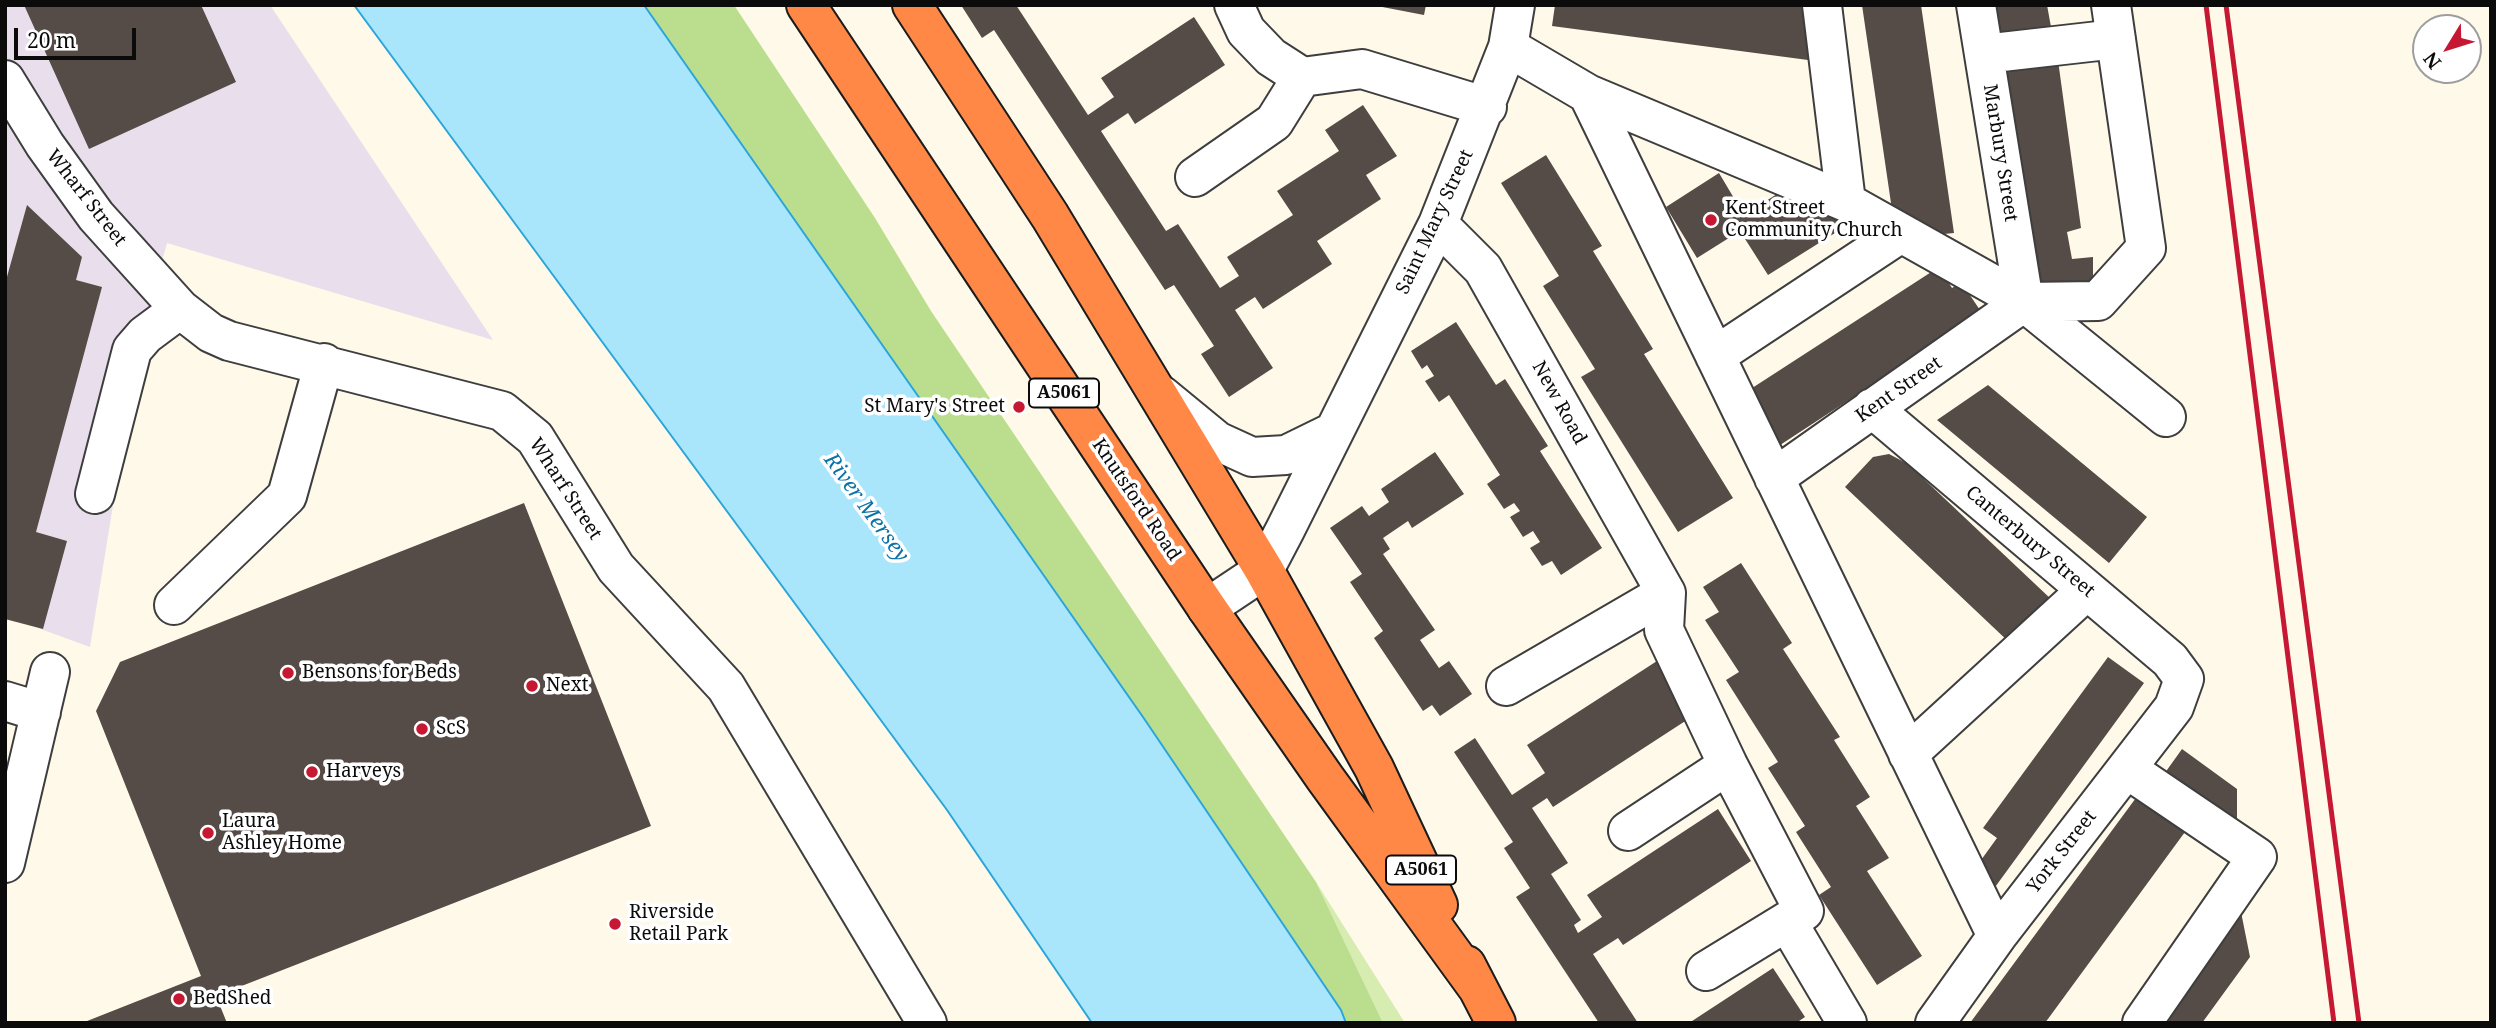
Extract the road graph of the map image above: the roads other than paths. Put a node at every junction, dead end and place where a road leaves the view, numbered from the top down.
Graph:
1 (806, 5) edge
2 (912, 5) edge
3 (1234, 5) edge
4 (1515, 5) edge
5 (1822, 5) edge
6 (1976, 5) edge
7 (2113, 22) edge
8 (1508, 47) junction
9 (1984, 54) junction
10 (1302, 77) junction
11 (5, 80) edge
12 (1588, 94) junction
13 (1487, 107) junction
14 (1195, 177) dead end
15 (1846, 202) junction
16 (1438, 224) junction
17 (1901, 233) junction
18 (2024, 302) junction
19 (180, 309) junction
20 (1715, 356) junction
21 (324, 363) junction
22 (1156, 391) junction
23 (1872, 408) junction
24 (2166, 417) dead end
25 (1334, 432) junction
26 (1774, 478) junction
27 (95, 494) dead end
28 (1264, 570) junction
29 (2087, 590) junction
30 (1665, 593) junction
31 (174, 605) dead end
32 (1207, 608) junction
33 (50, 672) dead end
34 (2184, 679) joint
35 (1506, 686) dead end
36 (23, 706) edge
37 (1908, 754) junction
38 (1728, 765) junction
39 (2127, 769) junction
40 (1628, 831) dead end
41 (5, 863) edge
42 (1787, 923) junction
43 (1997, 936) junction
44 (1706, 971) dead end
45 (1477, 988) junction
46 (927, 1023) edge
47 (1496, 1023) edge
48 (1847, 1023) edge
49 (1935, 1023) edge
50 (2142, 1023) edge

1 - 32 highway, Knutsford Road / A5061
2 - 22 highway, Knutsford Road / A5061
3 - 10 street
4 - 8 street, Saint Mary Street
5 - 15 street
6 - 9 street, Marbury Street
7 - 9 street
7 - 18 street
8 - 12 street
8 - 13 street, Saint Mary Street
9 - 18 street, Marbury Street
10 - 13 street
10 - 14 street
11 - 19 street, Wharf Street
12 - 15 street
12 - 20 street
13 - 16 street, Saint Mary Street
15 - 17 street
16 - 25 street, Saint Mary Street
16 - 30 street, New Road
17 - 18 street
17 - 20 street
18 - 23 street, Kent Street
18 - 24 street
19 - 21 street, Wharf Street
19 - 27 street
20 - 26 street
21 - 31 street
21 - 46 street, Wharf Street
22 - 25 street
22 - 28 highway, Knutsford Road / A5061
23 - 26 street, Kent Street
23 - 29 street, Canterbury Street
25 - 28 street, Saint Mary Street
26 - 37 street
28 - 32 street, Saint Mary Street
28 - 45 highway, Knutsford Road / A5061
29 - 34 street, Canterbury Street
29 - 37 street
30 - 35 street
30 - 38 street
32 - 45 highway, Knutsford Road / A5061
33 - 36 street
34 - 39 street, York Street
36 - 41 street
37 - 43 street
38 - 40 street
38 - 42 street
39 - 43 street, York Street
39 - 50 street
42 - 44 street
42 - 48 street
43 - 49 street, York Street
45 - 47 highway, Knutsford Road / A5061

